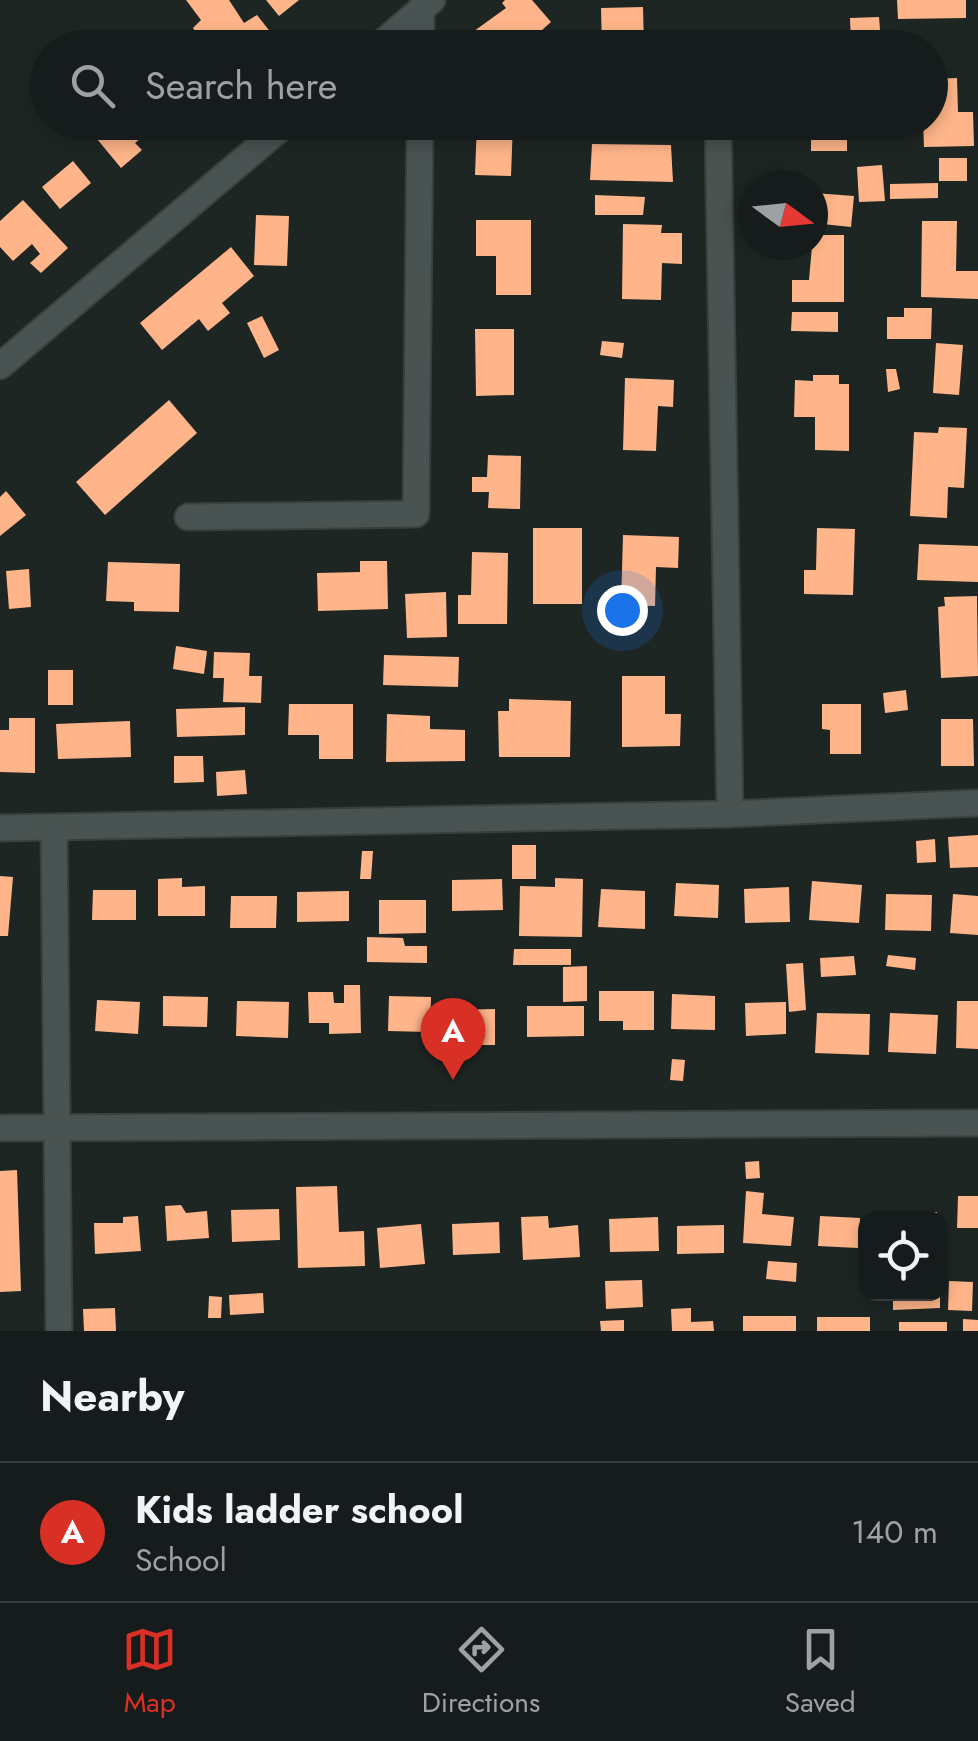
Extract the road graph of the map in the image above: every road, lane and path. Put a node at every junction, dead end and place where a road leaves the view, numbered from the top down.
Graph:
1 (427, 5) edge
2 (397, 30) edge
3 (424, 30) edge
4 (267, 140) edge
5 (420, 140) edge
6 (718, 140) edge
7 (0, 366) edge
8 (188, 517) dead end
9 (978, 803) edge
10 (730, 814) junction
11 (0, 828) edge
12 (54, 829) junction
13 (978, 1123) edge
14 (58, 1127) junction
15 (0, 1128) edge
16 (60, 1331) edge

1 - 2 street
1 - 3 street
4 - 7 street
5 - 8 street
6 - 10 street
9 - 10 street
10 - 12 street
11 - 12 street
12 - 14 street
13 - 14 street
14 - 15 street
14 - 16 street

